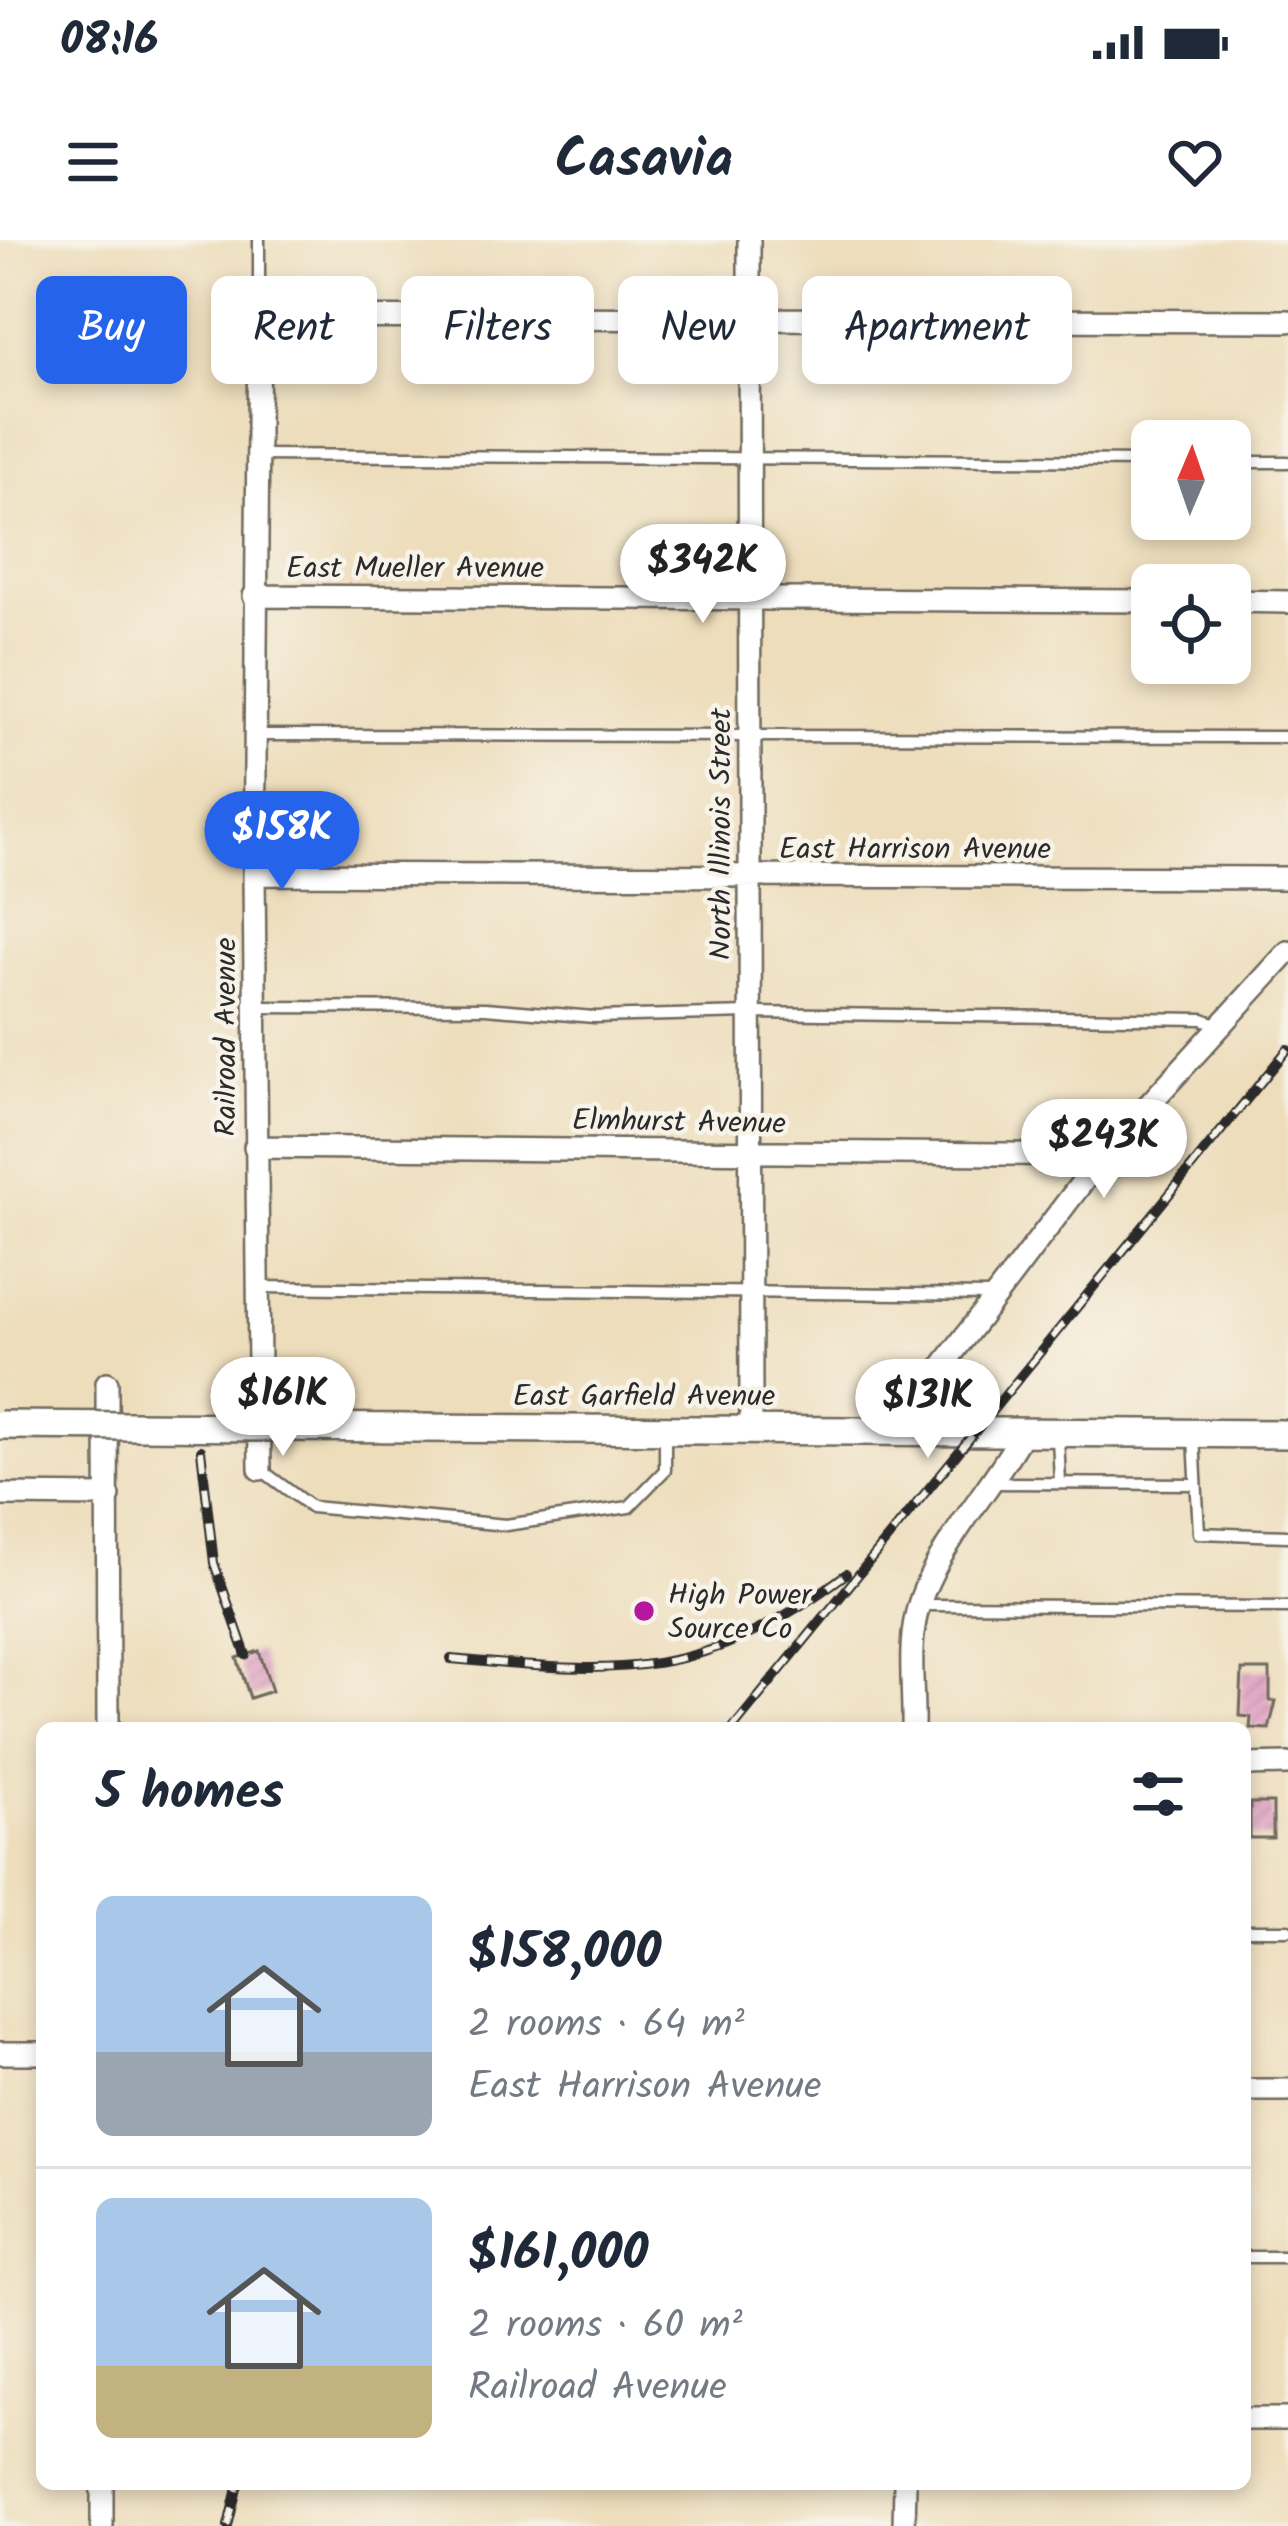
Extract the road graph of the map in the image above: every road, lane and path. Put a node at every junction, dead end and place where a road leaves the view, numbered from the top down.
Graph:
1 (259, 240) edge
2 (749, 240) edge
3 (259, 276) edge
4 (749, 276) edge
5 (618, 316) edge
6 (778, 316) edge
7 (377, 317) edge
8 (1288, 321) edge
9 (259, 384) edge
10 (750, 384) edge
11 (257, 455) junction
12 (751, 458) junction
13 (1131, 461) edge
14 (1251, 462) edge
15 (1288, 462) edge
16 (254, 596) junction
17 (748, 598) junction
18 (1131, 601) edge
19 (1251, 601) edge
20 (1288, 602) edge
21 (254, 735) junction
22 (750, 735) junction
23 (1288, 737) edge
24 (254, 874) junction
25 (751, 878) junction
26 (1288, 878) edge
27 (1288, 952) edge
28 (254, 1006) junction
29 (750, 1013) junction
30 (1220, 1026) junction
31 (255, 1147) junction
32 (748, 1151) junction
33 (1103, 1155) junction
34 (257, 1287) junction
35 (749, 1291) junction
36 (996, 1295) junction
37 (107, 1383) dead end
38 (0, 1425) edge
39 (665, 1428) junction
40 (751, 1428) junction
41 (894, 1430) junction
42 (1023, 1432) junction
43 (1058, 1432) junction
44 (1194, 1433) junction
45 (1288, 1433) edge
46 (260, 1469) joint
47 (995, 1483) junction
48 (1060, 1483) junction
49 (1196, 1484) junction
50 (0, 1495) edge
51 (109, 1496) junction
52 (1288, 1536) edge
53 (920, 1606) junction
54 (1288, 1607) edge
55 (108, 1722) edge
56 (913, 1722) edge
57 (1288, 1764) edge
58 (1251, 1765) edge
59 (1251, 1930) edge
60 (1288, 1930) edge
61 (0, 2053) edge
62 (36, 2054) edge
63 (1251, 2090) edge
64 (1288, 2090) edge
65 (1251, 2257) edge
66 (1288, 2257) edge
67 (1251, 2419) edge
68 (1288, 2419) edge
69 (102, 2490) edge
70 (905, 2490) edge
71 (102, 2526) edge
72 (904, 2526) edge

1 - 3 lane
2 - 4 street, North Illinois Street
5 - 7 street
6 - 8 street
9 - 11 street, Railroad Avenue
10 - 12 street, North Illinois Street
11 - 12 lane
11 - 16 street, Railroad Avenue
12 - 13 lane
12 - 17 street, North Illinois Street
14 - 15 lane
16 - 17 street, East Mueller Avenue
16 - 21 street, Railroad Avenue
17 - 18 street, East Mueller Avenue
17 - 22 street, North Illinois Street
19 - 20 street
21 - 22 lane
21 - 24 street, Railroad Avenue
22 - 23 lane
22 - 25 street, North Illinois Street
24 - 25 street, East Harrison Avenue
24 - 28 street, Railroad Avenue
25 - 26 street, East Harrison Avenue
25 - 29 street, North Illinois Street
27 - 30 street
28 - 29 lane
28 - 31 street, Railroad Avenue
29 - 30 lane
29 - 32 street, North Illinois Street
30 - 33 street
31 - 32 street, Elmhurst Avenue
31 - 34 street, Railroad Avenue
32 - 33 street, Elmhurst Avenue
32 - 35 street, North Illinois Street
33 - 36 street
34 - 35 lane
34 - 46 street, Railroad Avenue
35 - 36 lane
35 - 40 street, North Illinois Street
36 - 41 street
37 - 51 street
38 - 39 street, East Garfield Avenue, bridge
39 - 40 street, East Garfield Avenue
39 - 46 lane
40 - 41 street, East Garfield Avenue
41 - 42 street, East Garfield Avenue
42 - 43 street, East Garfield Avenue
42 - 47 street
43 - 44 street, East Garfield Avenue
43 - 48 lane
44 - 45 street, East Garfield Avenue
44 - 49 lane
47 - 48 lane
47 - 53 street
48 - 49 lane
49 - 52 lane
50 - 51 street
51 - 55 street
53 - 54 lane
53 - 56 street
57 - 58 street
59 - 60 lane
61 - 62 street
63 - 64 street
65 - 66 lane
67 - 68 street
69 - 71 street
70 - 72 street

